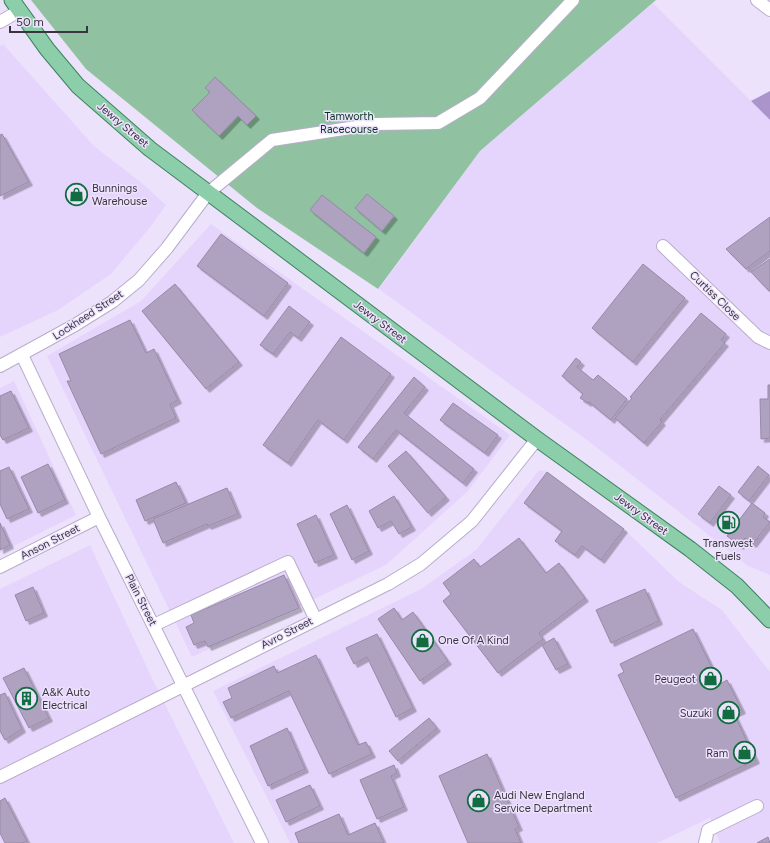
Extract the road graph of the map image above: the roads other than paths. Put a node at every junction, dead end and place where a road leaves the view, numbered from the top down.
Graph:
1 (572, 0) edge
2 (756, 0) edge
3 (15, 5) edge
4 (770, 10) edge
5 (0, 22) edge
6 (208, 193) junction
7 (663, 246) dead end
8 (770, 343) edge
9 (22, 355) junction
10 (0, 366) edge
11 (537, 439) junction
12 (99, 517) junction
13 (0, 567) edge
14 (315, 618) junction
15 (770, 620) edge
16 (154, 625) junction
17 (184, 686) junction
18 (0, 776) edge
19 (757, 806) dead end
20 (262, 843) edge
21 (705, 843) edge

1 - 6 street, Lockheed Street
2 - 4 street
3 - 5 street
3 - 6 main road, Jewry Street
6 - 9 street, Lockheed Street
6 - 11 main road, Jewry Street
7 - 8 street, Curtiss Close
9 - 10 street, Lockheed Street
9 - 12 street, Plain Street
11 - 14 street, Avro Street
11 - 15 main road, Jewry Street
12 - 13 street, Anson Street
12 - 16 street, Plain Street
14 - 16 street
14 - 17 street, Avro Street
16 - 17 street, Plain Street
17 - 18 street, Avro Street
17 - 20 street, Plain Street
19 - 21 street

